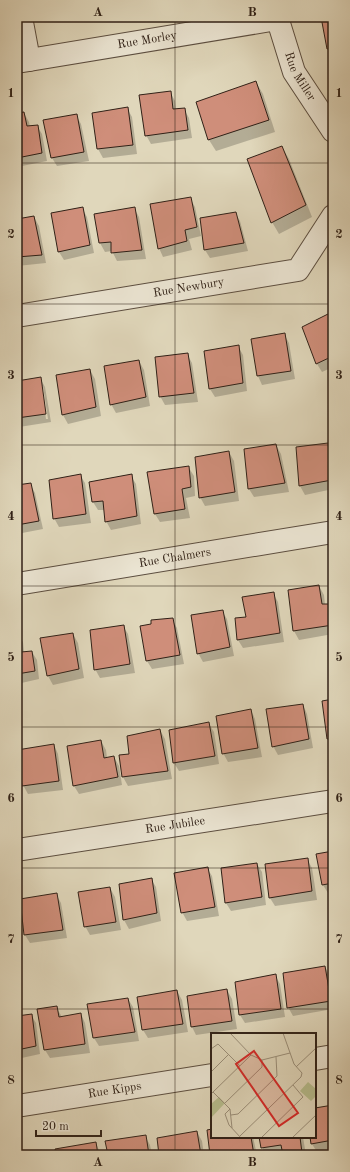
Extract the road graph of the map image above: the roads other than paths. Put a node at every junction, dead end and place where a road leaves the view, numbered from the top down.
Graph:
1 (21, 17) edge
2 (277, 18) edge
3 (23, 61) edge
4 (333, 131) edge
5 (333, 216) edge
6 (17, 316) edge
7 (333, 532) edge
8 (17, 584) edge
9 (333, 801) edge
10 (17, 850) edge
11 (333, 1056) edge
12 (316, 1059) edge
13 (211, 1075) edge
14 (17, 1106) edge

1 - 3 street
2 - 3 street, Rue Morley
2 - 4 street, Rue Miller
5 - 6 street, Rue Newbury
7 - 8 street, Rue Chalmers
9 - 10 street, Rue Jubilee
11 - 12 street
13 - 14 street, Rue Kipps

